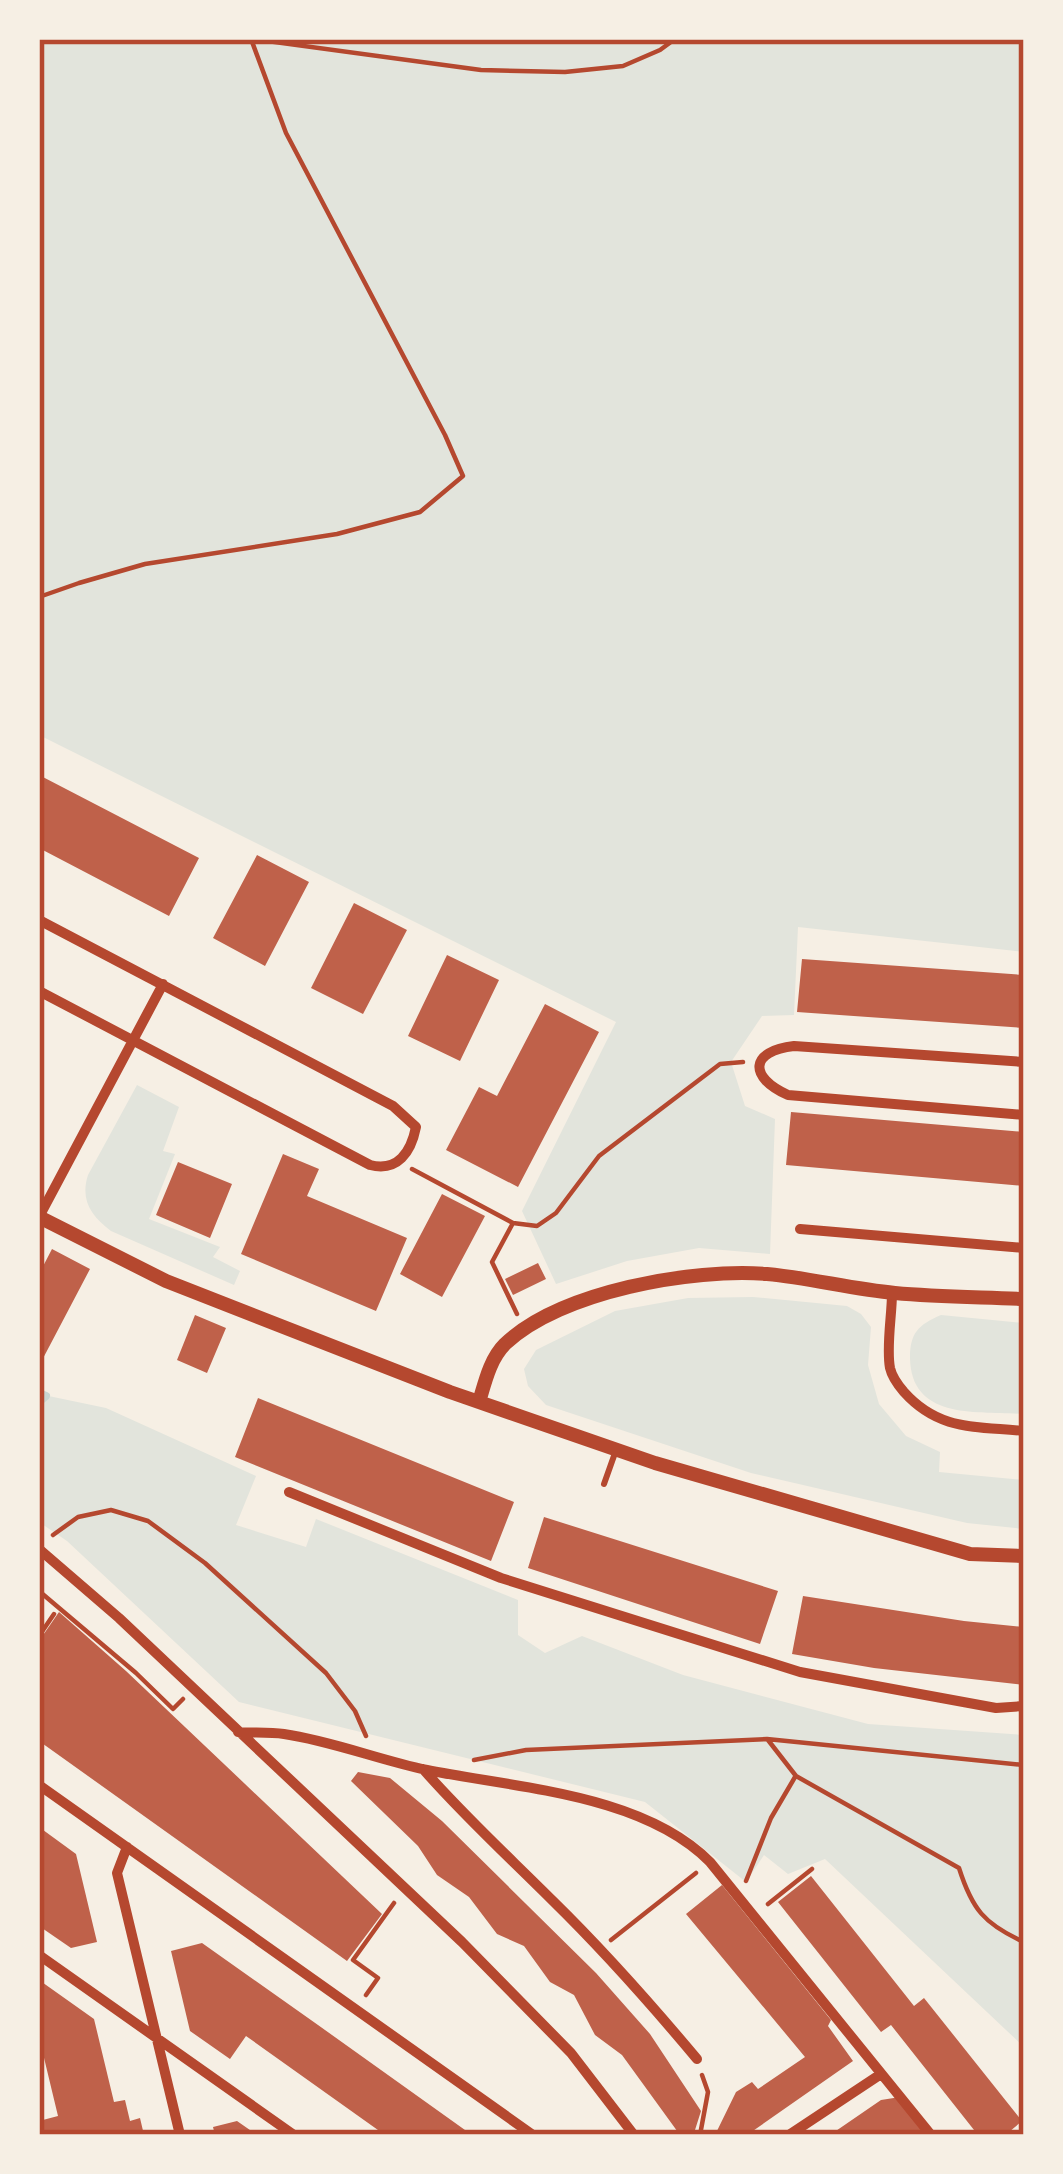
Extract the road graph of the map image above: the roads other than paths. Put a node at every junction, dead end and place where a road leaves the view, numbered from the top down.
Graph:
1 (39, 920) edge
2 (163, 984) junction
3 (39, 991) edge
4 (133, 1040) junction
5 (1024, 1062) edge
6 (1024, 1115) edge
7 (39, 1217) edge
8 (800, 1229) dead end
9 (1024, 1247) edge
10 (892, 1293) junction
11 (1024, 1299) edge
12 (479, 1402) junction
13 (1024, 1431) edge
14 (616, 1449) junction
15 (604, 1484) dead end
16 (289, 1492) dead end
17 (39, 1549) edge
18 (1024, 1556) edge
19 (1024, 1706) edge
20 (238, 1732) junction
21 (423, 1769) junction
22 (39, 1784) edge
23 (127, 1846) junction
24 (39, 1955) edge
25 (155, 2036) junction
26 (697, 2059) dead end
27 (881, 2074) junction
28 (180, 2135) edge
29 (294, 2135) edge
30 (533, 2135) edge
31 (634, 2135) edge
32 (789, 2135) edge
33 (931, 2135) edge

1 - 2 street
2 - 4 street
2 - 4 street
3 - 4 street
4 - 7 street
5 - 6 street
7 - 12 street
8 - 9 street
10 - 11 street
10 - 12 street
10 - 13 street
12 - 14 street
14 - 15 lane
14 - 18 street
16 - 19 street
17 - 20 street
20 - 21 street
20 - 31 street
21 - 26 street
21 - 27 street
22 - 23 street
23 - 25 street
23 - 30 street
24 - 25 street
25 - 28 street
25 - 29 street
27 - 32 street
27 - 33 street

